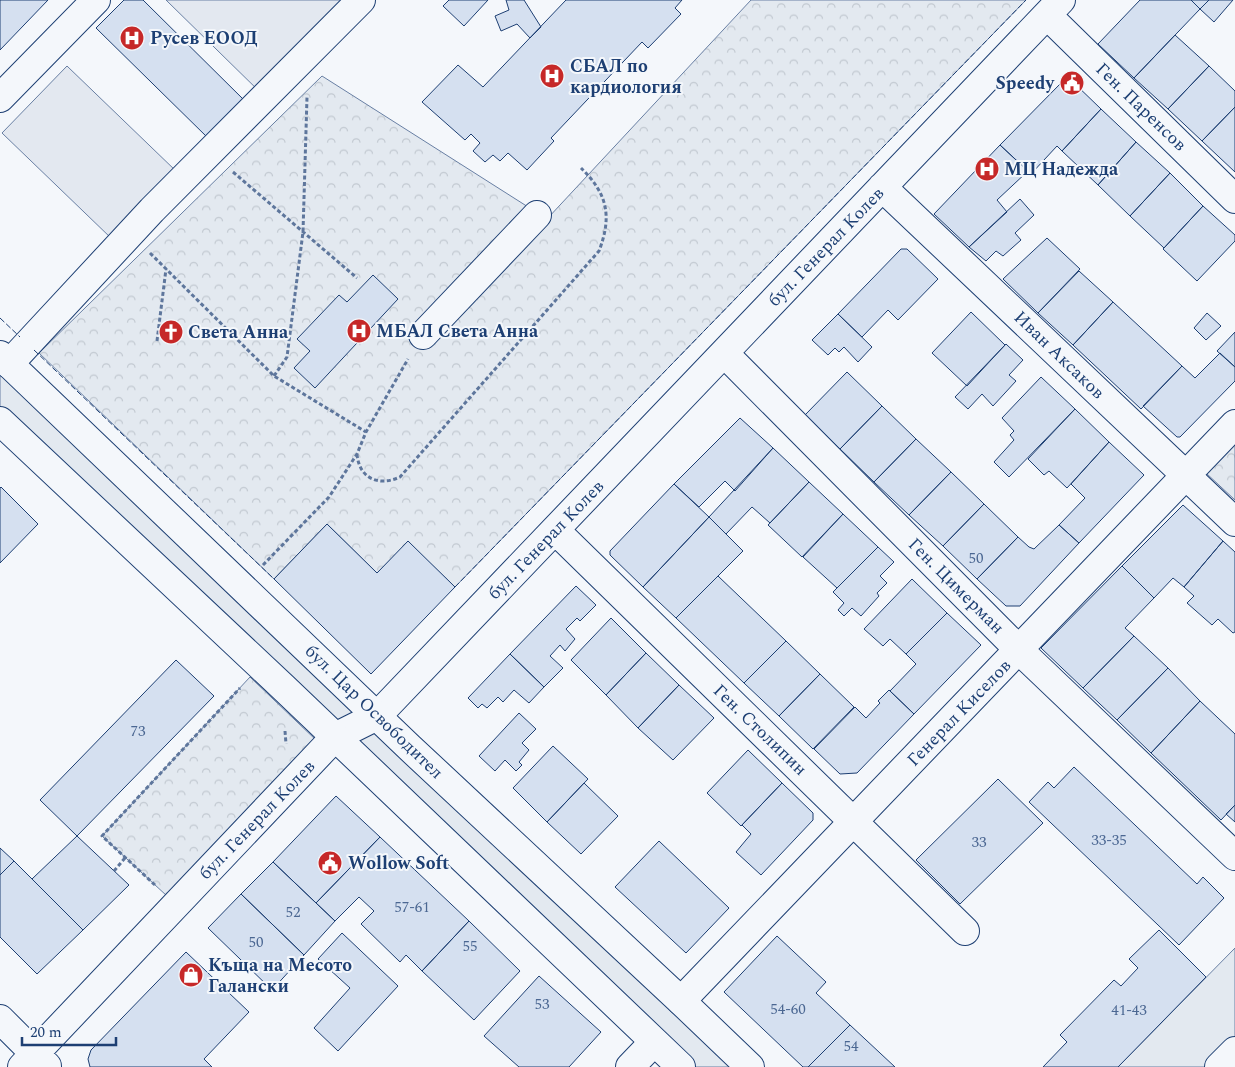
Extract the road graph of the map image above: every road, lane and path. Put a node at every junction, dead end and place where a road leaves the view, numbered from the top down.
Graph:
1 (96, 0) edge
2 (361, 0) edge
3 (1054, 7) edge
4 (308, 54) junction
5 (0, 98) edge
6 (210, 152) junction
7 (581, 168) dead end
8 (882, 187) junction
9 (1235, 198) edge
10 (537, 215) dead end
11 (303, 232) junction
12 (131, 233) junction
13 (166, 268) junction
14 (357, 278) dead end
15 (423, 334) joint
16 (157, 341) dead end
17 (724, 353) junction
18 (5, 359) edge
19 (274, 376) junction
20 (0, 420) edge
21 (1235, 424) edge
22 (366, 432) junction
23 (357, 454) junction
24 (1186, 475) junction
25 (1235, 522) edge
26 (555, 530) junction
27 (243, 588) junction
28 (1019, 650) junction
29 (261, 666) junction
30 (284, 688) junction
31 (378, 716) junction
32 (335, 738) junction
33 (287, 788) junction
34 (854, 822) junction
35 (1235, 856) edge
36 (125, 858) junction
37 (114, 870) dead end
38 (176, 904) junction
39 (965, 931) dead end
40 (681, 1000) junction
41 (0, 1020) edge
42 (654, 1042) junction
43 (1235, 1051) edge
44 (35, 1063) edge
45 (630, 1067) edge
46 (681, 1067) edge
47 (750, 1067) edge
48 (1219, 1067) edge

1 - 5 street
2 - 4 street
3 - 8 street, бул. Генерал Колев
3 - 9 street, Ген. Паренсов
4 - 6 street
4 - 11 path
6 - 11 path
6 - 12 street
7 - 23 path
8 - 17 street, бул. Генерал Колев
8 - 24 street, Иван Аксаков
10 - 15 street
11 - 14 path
11 - 19 path
12 - 13 path
12 - 18 street
13 - 16 path
13 - 19 path
15 - 22 path
17 - 26 street, бул. Генерал Колев
17 - 28 street, Ген. Цимерман
18 - 27 street, бул. Цар Освободител
19 - 22 path
20 - 29 street
21 - 24 street, Генерал Киселов
22 - 23 path
23 - 27 path
24 - 25 street, Иван Аксаков
24 - 28 street, Генерал Киселов
26 - 31 street, бул. Генерал Колев
26 - 34 street, Ген. Столипин
27 - 31 street, бул. Цар Освободител
28 - 34 street, Генерал Киселов
28 - 35 street, Ген. Цимерман
29 - 30 street
29 - 36 path
30 - 32 street
30 - 33 path
31 - 32 street, бул. Генерал Колев
31 - 40 street, бул. Цар Освободител
32 - 33 street, бул. Генерал Колев
32 - 42 street
33 - 38 street, бул. Генерал Колев
34 - 39 street, Ген. Столипин
34 - 40 street, Генерал Киселов
36 - 37 path
36 - 38 path
38 - 44 street, бул. Генерал Колев
40 - 47 street, бул. Цар Освободител
41 - 44 street
42 - 45 street
42 - 46 street
43 - 48 street

